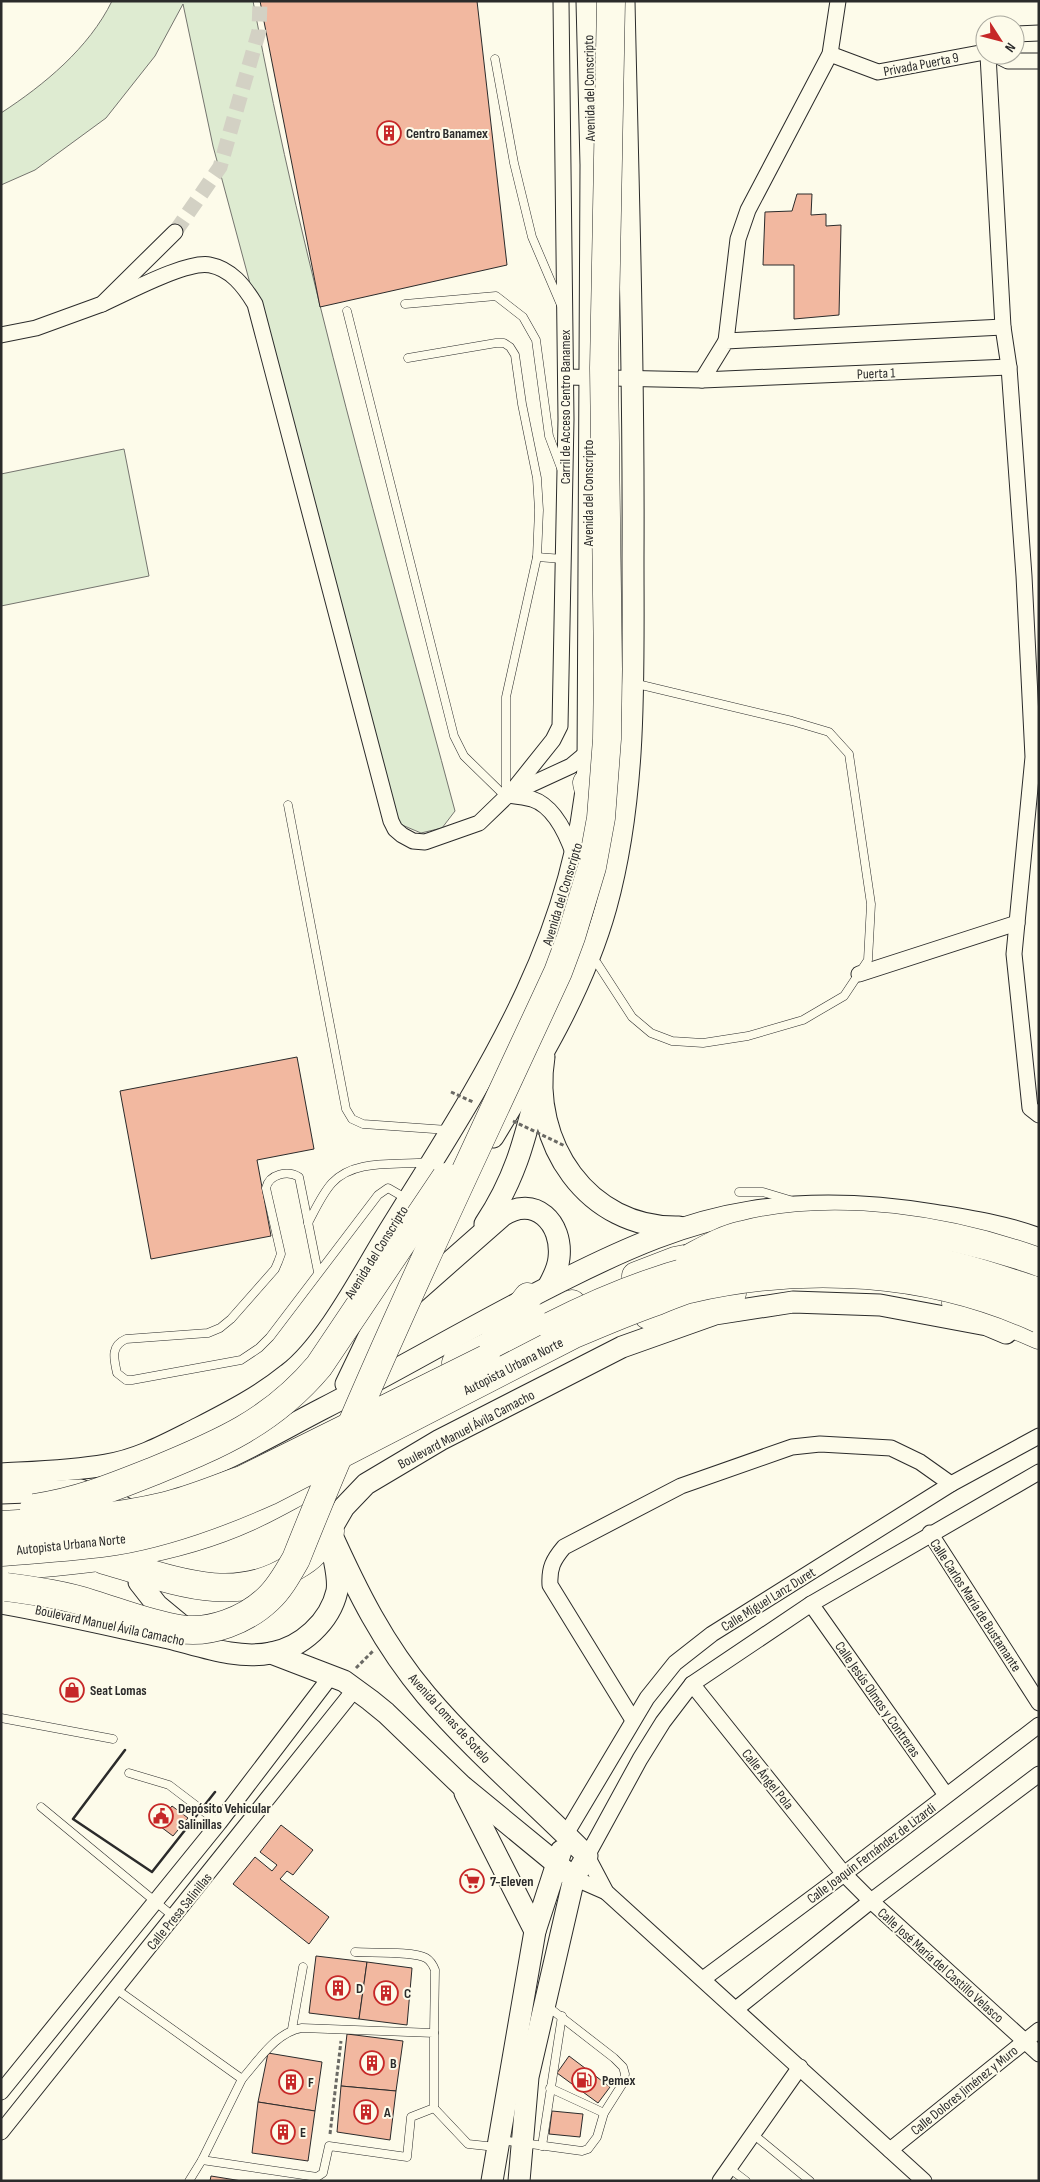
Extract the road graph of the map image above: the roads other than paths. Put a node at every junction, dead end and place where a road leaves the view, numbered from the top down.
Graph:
1 (561, 1) edge
2 (587, 1) edge
3 (611, 1) edge
4 (624, 1) edge
5 (838, 1) edge
6 (1039, 33) edge
7 (1025, 34) edge
8 (830, 54) junction
9 (975, 54) edge
10 (495, 59) dead end
11 (1025, 61) edge
12 (1039, 61) edge
13 (989, 65) edge
14 (175, 232) tunnel mouth
15 (102, 304) junction
16 (405, 304) dead end
17 (347, 311) dead end
18 (565, 316) junction
19 (1004, 327) junction
20 (1, 335) edge
21 (726, 341) junction
22 (408, 358) dead end
23 (1009, 367) junction
24 (566, 377) junction
25 (589, 378) junction
26 (632, 379) junction
27 (702, 380) junction
28 (565, 480) junction
29 (537, 557) junction
30 (563, 559) junction
31 (624, 683) junction
32 (588, 686) junction
33 (589, 751) junction
34 (587, 784) junction
35 (507, 796) junction
36 (288, 805) dead end
37 (575, 858) junction
38 (1017, 923) junction
39 (590, 956) junction
40 (555, 967) junction
41 (859, 974) junction
42 (528, 991) junction
43 (545, 1048) junction
44 (542, 1073) junction
45 (1039, 1114) edge
46 (452, 1130) junction
47 (432, 1162) junction
48 (739, 1192) dead end
49 (408, 1200) junction
50 (804, 1207) junction
51 (308, 1224) junction
52 (687, 1227) junction
53 (1039, 1239) edge
54 (472, 1243) junction
55 (1039, 1262) edge
56 (318, 1272) junction
57 (1039, 1278) edge
58 (654, 1282) junction
59 (538, 1292) junction
60 (1039, 1292) edge
61 (1039, 1319) edge
62 (371, 1332) junction
63 (1039, 1335) edge
64 (490, 1346) junction
65 (1039, 1348) edge
66 (346, 1384) dead end
67 (1039, 1436) edge
68 (168, 1444) junction
69 (149, 1464) dead end
70 (1039, 1472) edge
71 (1, 1474) edge
72 (951, 1484) junction
73 (1, 1493) edge
74 (1, 1513) edge
75 (327, 1519) junction
76 (1, 1526) edge
77 (930, 1533) junction
78 (1, 1552) edge
79 (95, 1558) junction
80 (1, 1566) edge
81 (139, 1582) dead end
82 (1, 1586) edge
83 (1, 1603) edge
84 (810, 1604) junction
85 (213, 1648) junction
86 (271, 1653) junction
87 (343, 1682) junction
88 (692, 1684) junction
89 (1039, 1703) edge
90 (1, 1718) edge
91 (633, 1720) junction
92 (1039, 1725) edge
93 (113, 1739) dead end
94 (129, 1773) dead end
95 (1039, 1774) edge
96 (462, 1786) junction
97 (946, 1795) junction
98 (41, 1807) dead end
99 (219, 1823) junction
100 (566, 1834) junction
101 (587, 1856) junction
102 (557, 1863) junction
103 (844, 1874) junction
104 (574, 1878) junction
105 (606, 1892) junction
106 (871, 1901) junction
107 (155, 1902) junction
108 (174, 1917) junction
109 (535, 1931) junction
110 (355, 1952) dead end
111 (303, 1967) dead end
112 (703, 1979) junction
113 (116, 1990) junction
114 (544, 2004) junction
115 (736, 2009) junction
116 (562, 2016) junction
117 (292, 2029) junction
118 (1039, 2030) edge
119 (434, 2033) junction
120 (1025, 2041) junction
121 (1039, 2054) edge
122 (800, 2067) junction
123 (242, 2079) junction
124 (550, 2088) junction
125 (1, 2092) edge
126 (434, 2108) junction
127 (604, 2113) junction
128 (1, 2132) edge
129 (752, 2134) junction
130 (498, 2143) junction
131 (532, 2144) junction
132 (890, 2150) junction
133 (202, 2160) junction
134 (725, 2174) edge
135 (189, 2181) edge
136 (492, 2181) edge
137 (519, 2181) edge
138 (746, 2181) edge
139 (810, 2181) edge
140 (924, 2181) edge

1 - 18 street, Carril de Acceso Centro Banamex
2 - 25 main road, Avenida del Conscripto
3 - 82 highway, bridge
4 - 26 main road
5 - 8 street
6 - 7 street
8 - 9 street, Privada Puerta 9
8 - 21 street
10 - 18 lane
11 - 12 street
13 - 19 street
14 - 15 street
15 - 20 street
15 - 35 street
16 - 28 lane
17 - 35 lane
18 - 24 street, Carril de Acceso Centro Banamex
19 - 21 street
19 - 23 street
21 - 27 street
22 - 29 lane
23 - 27 street, Puerta 1
23 - 38 street
24 - 25 street, Puerta 1
24 - 28 street, Carril de Acceso Centro Banamex
25 - 26 street, Puerta 1
25 - 32 main road, Avenida del Conscripto
26 - 27 street, Puerta 1
26 - 31 main road
28 - 30 street, Carril de Acceso Centro Banamex
29 - 30 lane
29 - 35 lane
30 - 35 street, Carril de Acceso Centro Banamex
31 - 32 lane
31 - 39 main road
31 - 41 lane
32 - 33 main road, Avenida del Conscripto
33 - 34 main road, Avenida del Conscripto
33 - 35 street
34 - 37 main road, Avenida del Conscripto
34 - 40 highway
35 - 37 street
36 - 46 lane
37 - 42 main road, Avenida del Conscripto
38 - 41 street
38 - 45 street
39 - 41 lane
39 - 43 main road
40 - 42 main road
40 - 74 highway, bridge
42 - 46 main road, Avenida del Conscripto
43 - 44 main road
43 - 62 main road
44 - 52 main road
44 - 54 main road
46 - 47 main road, Avenida del Conscripto
47 - 49 main road, Avenida del Conscripto
47 - 51 lane
48 - 50 lane
49 - 56 lane
49 - 68 main road, Avenida del Conscripto
50 - 52 main road
50 - 53 main road
51 - 56 lane
51 - 56 lane
52 - 59 main road
54 - 59 main road
54 - 62 main road
55 - 58 highway, bridge
57 - 64 highway
58 - 60 highway, Autopista Urbana Norte, bridge
58 - 76 highway, Autopista Urbana Norte, bridge
59 - 64 highway
59 - 73 main road
61 - 78 highway, Autopista Urbana Norte, bridge
62 - 66 main road
63 - 79 highway, Boulevard Manuel Ávila Camacho
64 - 76 highway
65 - 75 main road, Boulevard Manuel Ávila Camacho
67 - 72 street, Calle Miguel Lanz Duret
68 - 69 main road
68 - 71 main road, Avenida del Conscripto
70 - 77 street, Calle Miguel Lanz Duret
72 - 91 street, Calle Miguel Lanz Duret
72 - 91 street
75 - 79 highway
75 - 86 main road, Boulevard Manuel Ávila Camacho
75 - 100 main road, Avenida Lomas de Sotelo
77 - 84 street, Calle Miguel Lanz Duret
77 - 89 street, Calle Carlos María de Bustamante
79 - 80 highway, Boulevard Manuel Ávila Camacho
81 - 85 main road
83 - 85 main road, Boulevard Manuel Ávila Camacho
84 - 88 street, Calle Miguel Lanz Duret
84 - 97 street, Calle Jesús Olmos y Contreras
85 - 86 main road, Boulevard Manuel Ávila Camacho
86 - 87 main road
87 - 96 main road
87 - 99 street, Calle Presa Salinillas
87 - 108 street, Calle Presa Salinillas
88 - 101 street, Calle Miguel Lanz Duret
88 - 103 street, Calle Ángel Pola
90 - 93 lane
91 - 100 street, Calle Miguel Lanz Duret
92 - 97 street, Calle Joaquín Fernández de Lizardi
94 - 99 lane
95 - 106 street
96 - 102 main road
96 - 109 main road
97 - 103 street, Calle Joaquín Fernández de Lizardi
98 - 107 lane
99 - 107 street, Calle Presa Salinillas
100 - 101 main road, Avenida Lomas de Sotelo
100 - 102 main road
101 - 104 main road
101 - 105 street
102 - 104 main road
102 - 109 main road
103 - 106 street, Calle José María del Castillo Velasco
103 - 112 street, Calle Joaquín Fernández de Lizardi
104 - 105 street
104 - 114 main road
105 - 112 street
106 - 115 street
106 - 120 street, Calle José María del Castillo Velasco
107 - 108 lane
107 - 125 street, Calle Presa Salinillas
108 - 113 street, Calle Presa Salinillas
109 - 130 main road
110 - 119 lane
111 - 117 lane
112 - 115 street
113 - 123 lane
113 - 128 street, Calle Presa Salinillas
114 - 116 lane
114 - 131 main road
115 - 122 street
116 - 124 lane
116 - 127 lane
117 - 119 lane
117 - 123 lane
118 - 120 street, Calle Dolores Jiménez y Muro
119 - 126 lane
120 - 121 street, Calle José María del Castillo Velasco
120 - 132 street, Calle Dolores Jiménez y Muro
122 - 129 street
122 - 132 street
123 - 133 lane
124 - 127 lane
124 - 131 lane
126 - 130 lane
126 - 133 lane
127 - 131 lane
129 - 134 street
129 - 139 lane
130 - 131 lane
130 - 136 main road
131 - 137 main road
132 - 140 street
133 - 135 lane
134 - 138 lane

